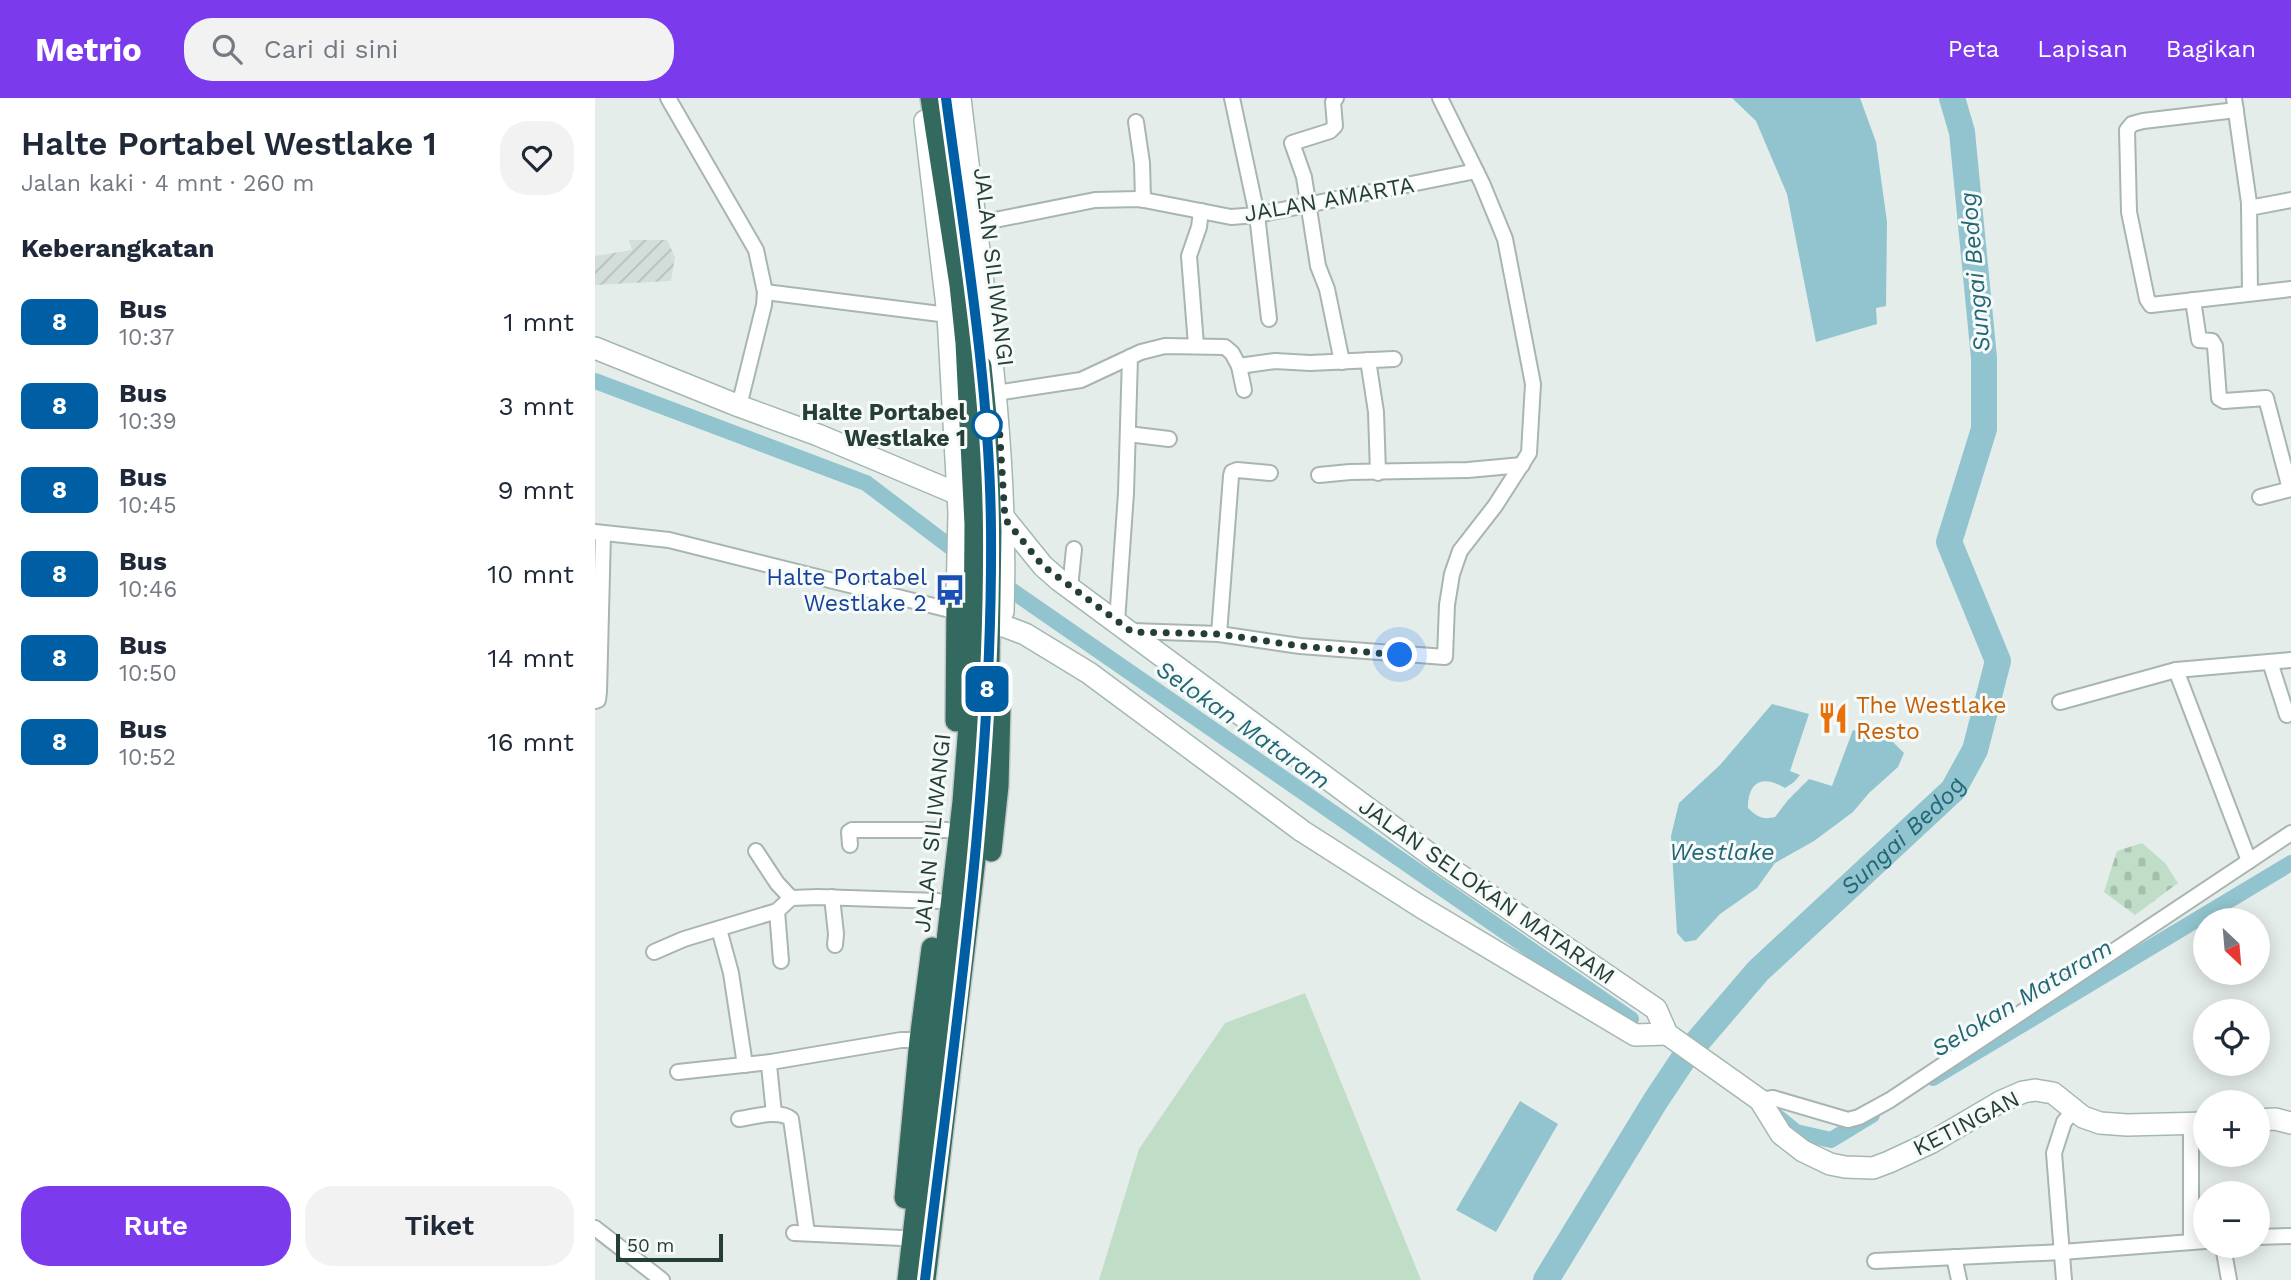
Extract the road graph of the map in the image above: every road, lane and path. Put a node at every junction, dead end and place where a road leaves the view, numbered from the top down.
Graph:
1 (668, 98) edge
2 (922, 98) edge
3 (931, 98) edge
4 (946, 98) edge
5 (960, 98) edge
6 (1232, 98) edge
7 (1336, 98) edge
8 (1440, 98) edge
9 (2235, 104) edge
10 (1136, 122) dead end
11 (1476, 170) junction
12 (1143, 200) junction
13 (2291, 200) edge
14 (1309, 204) junction
15 (2249, 208) junction
16 (1201, 211) junction
17 (1257, 215) junction
18 (975, 224) junction
19 (2291, 289) edge
20 (765, 292) junction
21 (2251, 293) junction
22 (2193, 300) junction
23 (948, 315) junction
24 (1269, 319) dead end
25 (1196, 345) junction
26 (595, 348) edge
27 (1130, 357) junction
28 (1394, 359) dead end
29 (1368, 360) junction
30 (1342, 362) junction
31 (1239, 366) junction
32 (1244, 390) dead end
33 (996, 393) junction
34 (739, 406) junction
35 (1128, 434) junction
36 (1169, 439) dead end
37 (1522, 465) junction
38 (1270, 472) dead end
39 (1378, 473) junction
40 (1319, 475) dead end
41 (2291, 489) edge
42 (2260, 497) dead end
43 (978, 516) junction
44 (599, 532) edge
45 (1074, 549) dead end
46 (1070, 588) junction
47 (957, 606) junction
48 (1002, 619) junction
49 (1124, 627) junction
50 (1219, 634) junction
51 (2291, 660) edge
52 (2270, 662) junction
53 (2176, 670) junction
54 (595, 701) edge
55 (2060, 702) dead end
56 (2287, 715) dead end
57 (947, 830) junction
58 (2291, 833) edge
59 (851, 845) dead end
60 (756, 851) dead end
61 (2249, 861) junction
62 (832, 897) junction
63 (791, 898) junction
64 (938, 901) junction
65 (777, 911) junction
66 (719, 929) junction
67 (835, 945) dead end
68 (654, 952) dead end
69 (781, 961) dead end
70 (950, 991) junction
71 (1671, 1037) junction
72 (920, 1040) junction
73 (771, 1062) junction
74 (745, 1065) junction
75 (678, 1072) dead end
76 (1756, 1096) junction
77 (953, 1097) junction
78 (2074, 1110) junction
79 (774, 1114) junction
80 (739, 1119) dead end
81 (2270, 1119) edge
82 (920, 1121) junction
83 (2193, 1123) edge
84 (2291, 1123) edge
85 (595, 1228) edge
86 (2291, 1236) edge
87 (2270, 1237) edge
88 (902, 1238) junction
89 (2193, 1241) edge
90 (2062, 1252) junction
91 (1954, 1257) junction
92 (2225, 1258) edge
93 (1875, 1261) dead end
94 (662, 1280) edge
95 (898, 1280) edge
96 (908, 1280) edge
97 (925, 1280) edge
98 (939, 1280) edge
99 (1959, 1280) edge
100 (2064, 1280) edge
101 (2229, 1280) edge

1 - 20 street
2 - 23 street
3 - 43 highway, JALAN SILIWANGI
4 - 43 highway, JALAN SILIWANGI
5 - 18 street
6 - 17 street
7 - 14 street
8 - 11 street
9 - 15 street
9 - 22 street
10 - 12 street
11 - 14 street, JALAN AMARTA
11 - 37 street
12 - 16 street, JALAN AMARTA
12 - 18 street, JALAN AMARTA
13 - 15 street
14 - 17 street, JALAN AMARTA
14 - 30 street
15 - 21 street
16 - 17 street, JALAN AMARTA
16 - 25 street
17 - 24 street
18 - 33 street
19 - 21 street
20 - 23 street
20 - 34 street
21 - 22 street
22 - 41 street
23 - 43 street
25 - 27 street
25 - 31 street
26 - 34 street, JALAN SELOKAN MATARAM
27 - 33 street
27 - 35 street
28 - 29 street
29 - 30 street
29 - 39 street
30 - 31 street
31 - 32 street
33 - 43 street
34 - 43 street, JALAN SELOKAN MATARAM
35 - 36 street
35 - 49 street
37 - 39 street
37 - 50 street
38 - 50 street
39 - 40 street
41 - 42 street
43 - 46 street, JALAN SELOKAN MATARAM
43 - 47 street
43 - 48 street
43 - 70 highway, JALAN SILIWANGI
44 - 47 street
44 - 54 street
45 - 46 street
46 - 49 street, JALAN SELOKAN MATARAM
47 - 57 highway
48 - 71 street, JALAN SELOKAN MATARAM
48 - 77 highway
49 - 50 street
49 - 71 street, JALAN SELOKAN MATARAM
51 - 52 street
52 - 53 street
52 - 56 street
53 - 55 street
53 - 61 street
57 - 59 street
57 - 64 highway
58 - 61 street, JALAN SELOKAN MATARAM
60 - 63 street
61 - 76 street, JALAN SELOKAN MATARAM
62 - 63 street
62 - 64 street
62 - 67 street
63 - 65 street
64 - 72 highway
65 - 66 street
65 - 69 street
66 - 68 street
66 - 74 street
70 - 77 highway, JALAN SILIWANGI
70 - 82 highway, JALAN SILIWANGI
71 - 76 street, JALAN SELOKAN MATARAM
72 - 73 street
72 - 82 highway
73 - 74 street
73 - 79 street
74 - 75 street
76 - 78 street, KETINGAN
77 - 97 highway, JALAN SILIWANGI
77 - 98 highway
78 - 83 street, KETINGAN
78 - 90 street
79 - 80 street
79 - 88 street
81 - 84 street
82 - 88 highway
82 - 96 highway, JALAN SILIWANGI
85 - 94 street
86 - 87 street
88 - 95 highway
89 - 90 street
90 - 91 street
90 - 100 street
91 - 93 street
91 - 99 street
92 - 101 street

